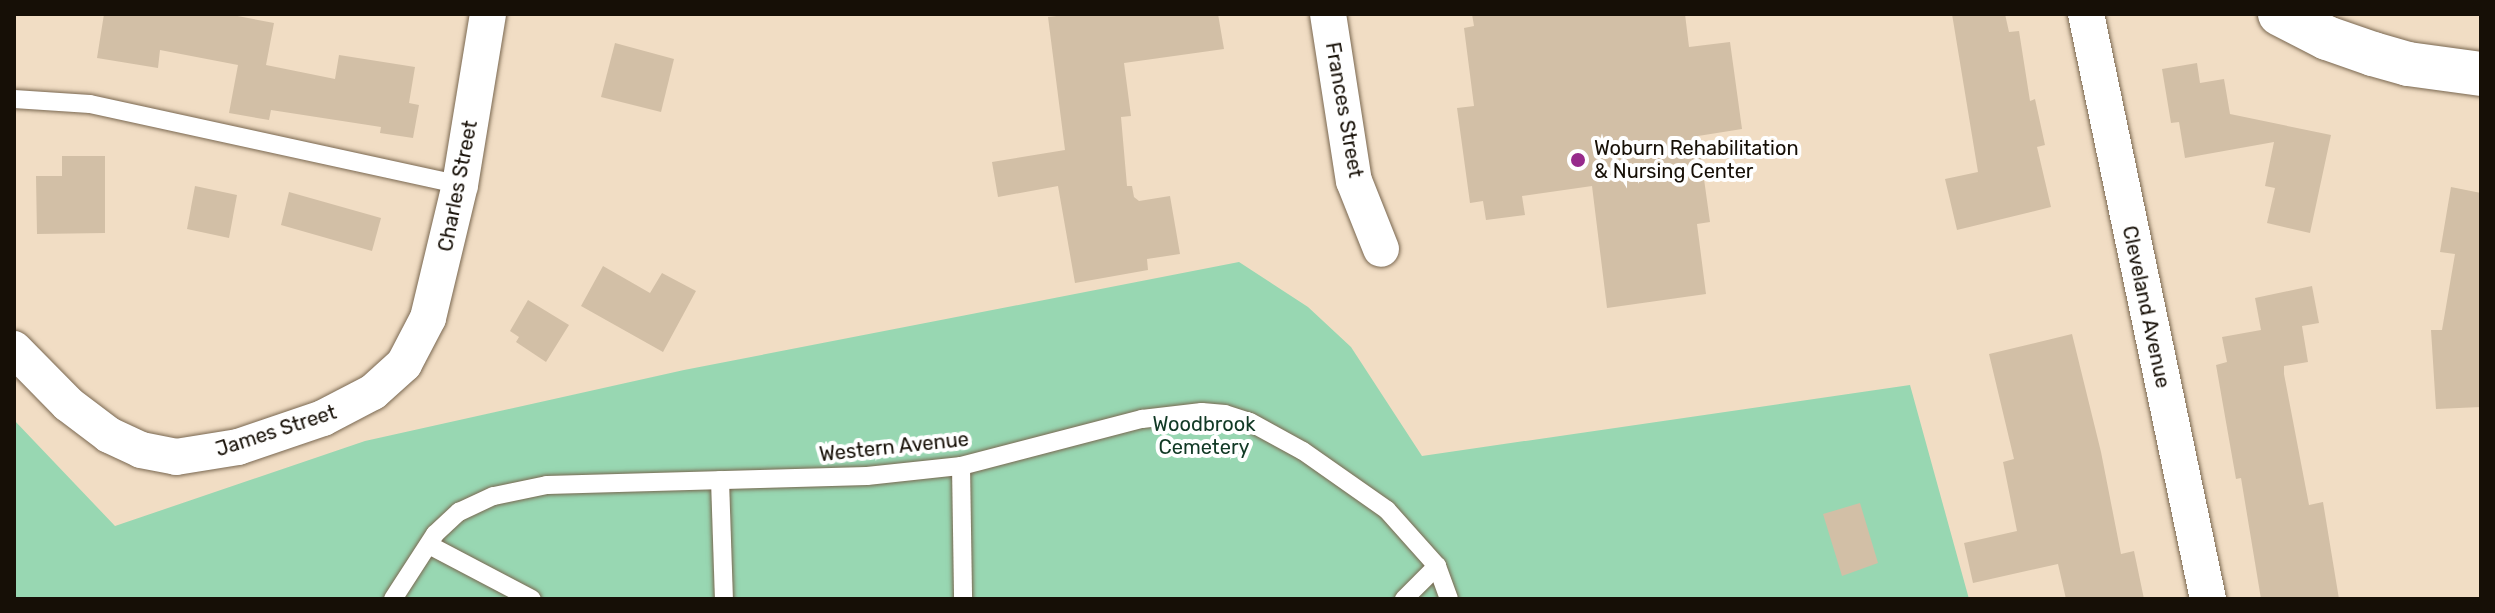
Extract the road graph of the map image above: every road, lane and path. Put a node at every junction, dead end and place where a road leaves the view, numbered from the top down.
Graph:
1 (488, 14) edge
2 (1328, 14) edge
3 (2086, 14) edge
4 (2280, 14) edge
5 (2481, 74) edge
6 (14, 99) edge
7 (460, 185) junction
8 (1381, 249) dead end
9 (14, 349) edge
10 (411, 353) joint
11 (961, 466) junction
12 (720, 480) junction
13 (429, 545) junction
14 (1437, 566) junction
15 (393, 599) edge
16 (532, 599) edge
17 (724, 599) edge
18 (963, 599) edge
19 (1404, 599) edge
20 (1449, 599) edge
21 (2208, 599) edge

1 - 7 street, Charles Street
2 - 8 street, Frances Street
3 - 21 street, Cleveland Avenue
4 - 5 main road
6 - 7 lane
7 - 10 street, Charles Street
9 - 10 street, James Street
11 - 12 lane, Western Avenue
11 - 14 lane, Western Avenue
11 - 18 lane
12 - 13 lane, Western Avenue
12 - 17 lane
13 - 15 lane, Western Avenue
13 - 16 lane
14 - 19 lane
14 - 20 lane

